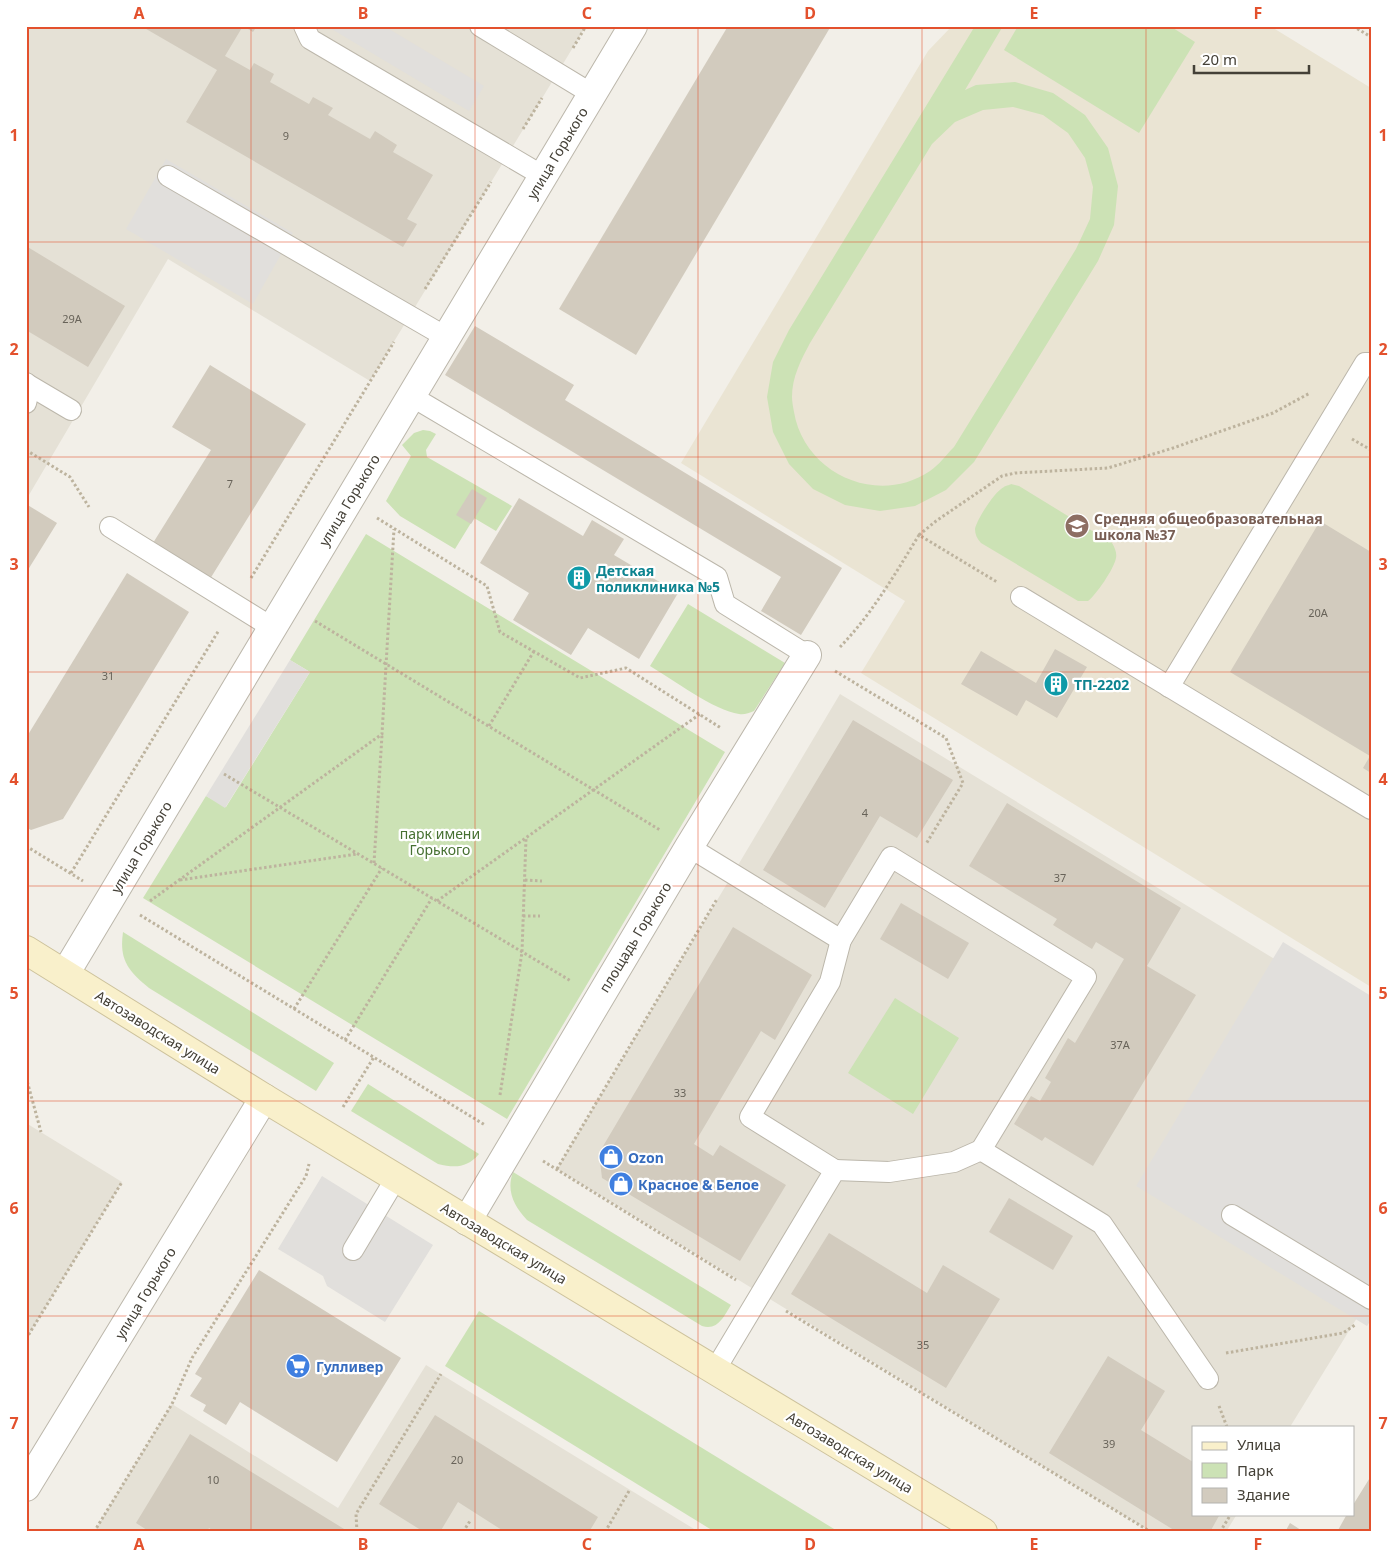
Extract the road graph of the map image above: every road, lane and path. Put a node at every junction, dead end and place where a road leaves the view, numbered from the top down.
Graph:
1 (304, 26) edge
2 (480, 26) edge
3 (586, 26) edge
4 (633, 26) edge
5 (1353, 26) edge
6 (1371, 37) edge
7 (557, 73) junction
8 (592, 94) junction
9 (508, 155) junction
10 (168, 176) dead end
11 (543, 176) junction
12 (410, 316) junction
13 (446, 337) junction
14 (1371, 362) edge
15 (26, 390) edge
16 (1315, 390) dead end
17 (411, 396) junction
18 (71, 410) dead end
19 (26, 450) edge
20 (349, 501) junction
21 (110, 527) joint
22 (394, 529) junction
23 (919, 535) junction
24 (1021, 597) joint
25 (235, 604) junction
26 (287, 604) junction
27 (273, 628) junction
28 (838, 650) dead end
29 (534, 651) junction
30 (807, 655) joint
31 (386, 664) junction
32 (832, 669) dead end
33 (1169, 687) junction
34 (700, 714) junction
35 (489, 726) junction
36 (382, 734) junction
37 (750, 746) junction
38 (196, 756) junction
39 (594, 790) junction
40 (281, 808) junction
41 (1371, 810) edge
42 (526, 837) junction
43 (26, 846) edge
44 (689, 847) junction
45 (358, 854) junction
46 (374, 864) junction
47 (382, 868) junction
48 (911, 869) junction
49 (72, 874) junction
50 (732, 874) junction
51 (180, 880) junction
52 (525, 880) junction
53 (542, 881) dead end
54 (110, 897) junction
55 (432, 898) junction
56 (437, 901) junction
57 (145, 904) dead end
58 (141, 909) dead end
59 (523, 916) junction
60 (540, 916) dead end
61 (841, 940) junction
62 (26, 950) edge
63 (522, 952) junction
64 (65, 974) junction
65 (599, 998) junction
66 (294, 1009) junction
67 (345, 1040) junction
68 (374, 1057) junction
69 (26, 1077) edge
70 (264, 1098) junction
71 (41, 1132) dead end
72 (326, 1136) junction
73 (504, 1136) junction
74 (981, 1150) junction
75 (557, 1169) junction
76 (835, 1170) junction
77 (396, 1178) junction
78 (122, 1182) dead end
79 (1232, 1215) dead end
80 (467, 1221) junction
81 (353, 1250) dead end
82 (760, 1295) junction
83 (1371, 1299) edge
84 (1357, 1324) dead end
85 (26, 1339) edge
86 (1194, 1358) junction
87 (715, 1370) junction
88 (441, 1374) dead end
89 (1208, 1379) dead end
90 (26, 1487) edge
91 (629, 1491) dead end
92 (1230, 1516) edge
93 (470, 1521) dead end
94 (94, 1532) edge
95 (358, 1532) edge
96 (463, 1532) edge
97 (606, 1532) edge
98 (983, 1532) edge
99 (1151, 1532) edge
100 (1220, 1532) edge

1 - 9 lane
2 - 7 lane
3 - 7 path
4 - 8 street, улица Горького
5 - 6 path
7 - 8 lane
7 - 9 path
8 - 11 street, улица Горького
9 - 11 lane
9 - 12 path
10 - 12 lane
11 - 13 street, улица Горького
12 - 13 lane
12 - 25 path
13 - 17 street, улица Горького
14 - 33 lane
15 - 18 lane
16 - 23 path
17 - 20 street, улица Горького
17 - 30 lane
19 - 21 path
20 - 22 path
20 - 26 street, улица Горького
21 - 25 lane
22 - 29 path
22 - 31 path
23 - 24 path
23 - 28 path
24 - 33 lane
25 - 27 lane
25 - 49 path
26 - 27 street, улица Горького
26 - 31 path
27 - 38 street, улица Горького
29 - 34 path
29 - 35 path
30 - 37 street, площадь Горького
31 - 35 path
31 - 36 path
32 - 48 path
33 - 41 lane
34 - 37 path
34 - 39 path
35 - 39 path
36 - 40 path
36 - 46 path
37 - 44 street, площадь Горького
38 - 40 path
38 - 54 street, улица Горького
39 - 42 path
39 - 44 path
40 - 45 path
40 - 51 path
42 - 52 path
42 - 56 path
43 - 49 path
44 - 50 lane
44 - 65 street, площадь Горького
45 - 46 path
45 - 51 path
46 - 47 path
47 - 55 path
47 - 66 path
48 - 61 lane
48 - 74 lane
49 - 54 path
50 - 61 lane
50 - 75 path
51 - 57 path
52 - 53 path
52 - 59 path
54 - 64 street, улица Горького
55 - 56 path
55 - 67 path
56 - 63 path
58 - 66 path
59 - 60 path
59 - 63 path
61 - 76 lane
62 - 64 street, Автозаводская улица
63 - 65 path
63 - 73 path
64 - 70 street, Автозаводская улица
65 - 73 street, площадь Горького
66 - 67 path
67 - 68 path
68 - 72 path
68 - 73 path
69 - 71 path
70 - 72 street, Автозаводская улица
70 - 90 street, улица Горького
72 - 77 street, Автозаводская улица
72 - 94 path
73 - 75 path
73 - 80 street, площадь Горького
74 - 76 lane
74 - 86 lane
75 - 82 path
76 - 82 lane
77 - 80 street, Автозаводская улица
77 - 81 lane
78 - 85 path
79 - 83 lane
80 - 87 street, Автозаводская улица
82 - 87 lane
82 - 99 path
84 - 86 path
86 - 89 lane
87 - 98 street, Автозаводская улица
88 - 95 path
91 - 97 path
92 - 100 path
93 - 96 path

